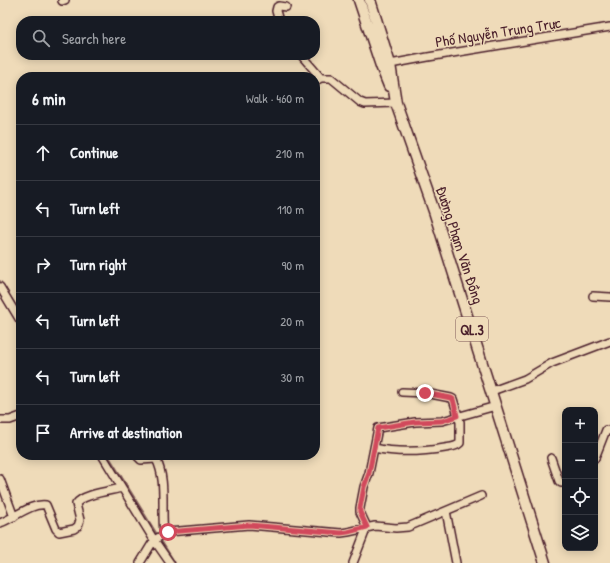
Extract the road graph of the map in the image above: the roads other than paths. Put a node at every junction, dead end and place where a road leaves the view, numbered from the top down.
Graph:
1 (359, 0) edge
2 (370, 0) edge
3 (286, 6) dead end
4 (278, 16) edge
5 (610, 27) edge
6 (305, 60) edge
7 (390, 64) junction
8 (313, 72) edge
9 (320, 79) edge
10 (395, 100) junction
11 (0, 287) edge
12 (593, 296) dead end
13 (610, 297) edge
14 (16, 314) edge
15 (610, 341) edge
16 (492, 391) junction
17 (402, 392) dead end
18 (496, 406) junction
19 (457, 416) junction
20 (16, 418) edge
21 (0, 420) edge
22 (610, 431) edge
23 (374, 448) junction
24 (598, 450) edge
25 (551, 458) dead end
26 (105, 460) edge
27 (156, 460) edge
28 (0, 480) edge
29 (562, 483) edge
30 (122, 488) junction
31 (481, 496) dead end
32 (446, 510) junction
33 (14, 517) junction
34 (0, 523) edge
35 (367, 527) junction
36 (159, 536) junction
37 (140, 563) edge
38 (170, 563) edge
39 (353, 563) edge
40 (456, 563) edge
41 (545, 563) edge

1 - 10 highway, Đường Phạm Văn Đồng / QL.3
2 - 7 highway, Đường Phạm Văn Đồng / QL.3
3 - 4 street
5 - 7 street, Phố Nguyễn Trung Trực
6 - 8 street
7 - 10 highway, Đường Phạm Văn Đồng / QL.3
9 - 10 street
10 - 16 highway, Đường Phạm Văn Đồng / QL.3
11 - 14 street
12 - 13 street
15 - 16 street
16 - 18 highway, Đường Phạm Văn Đồng / QL.3
17 - 19 street
18 - 19 street
18 - 41 highway, Đường Phạm Văn Đồng / QL.3
19 - 23 street
19 - 23 street
20 - 21 street
22 - 24 street
23 - 35 street
25 - 29 street
26 - 30 street
27 - 36 street
28 - 33 street
30 - 33 street
30 - 36 street
31 - 32 street
32 - 35 street
32 - 40 street
33 - 34 street
35 - 36 street
35 - 39 street
36 - 37 street
36 - 38 street

